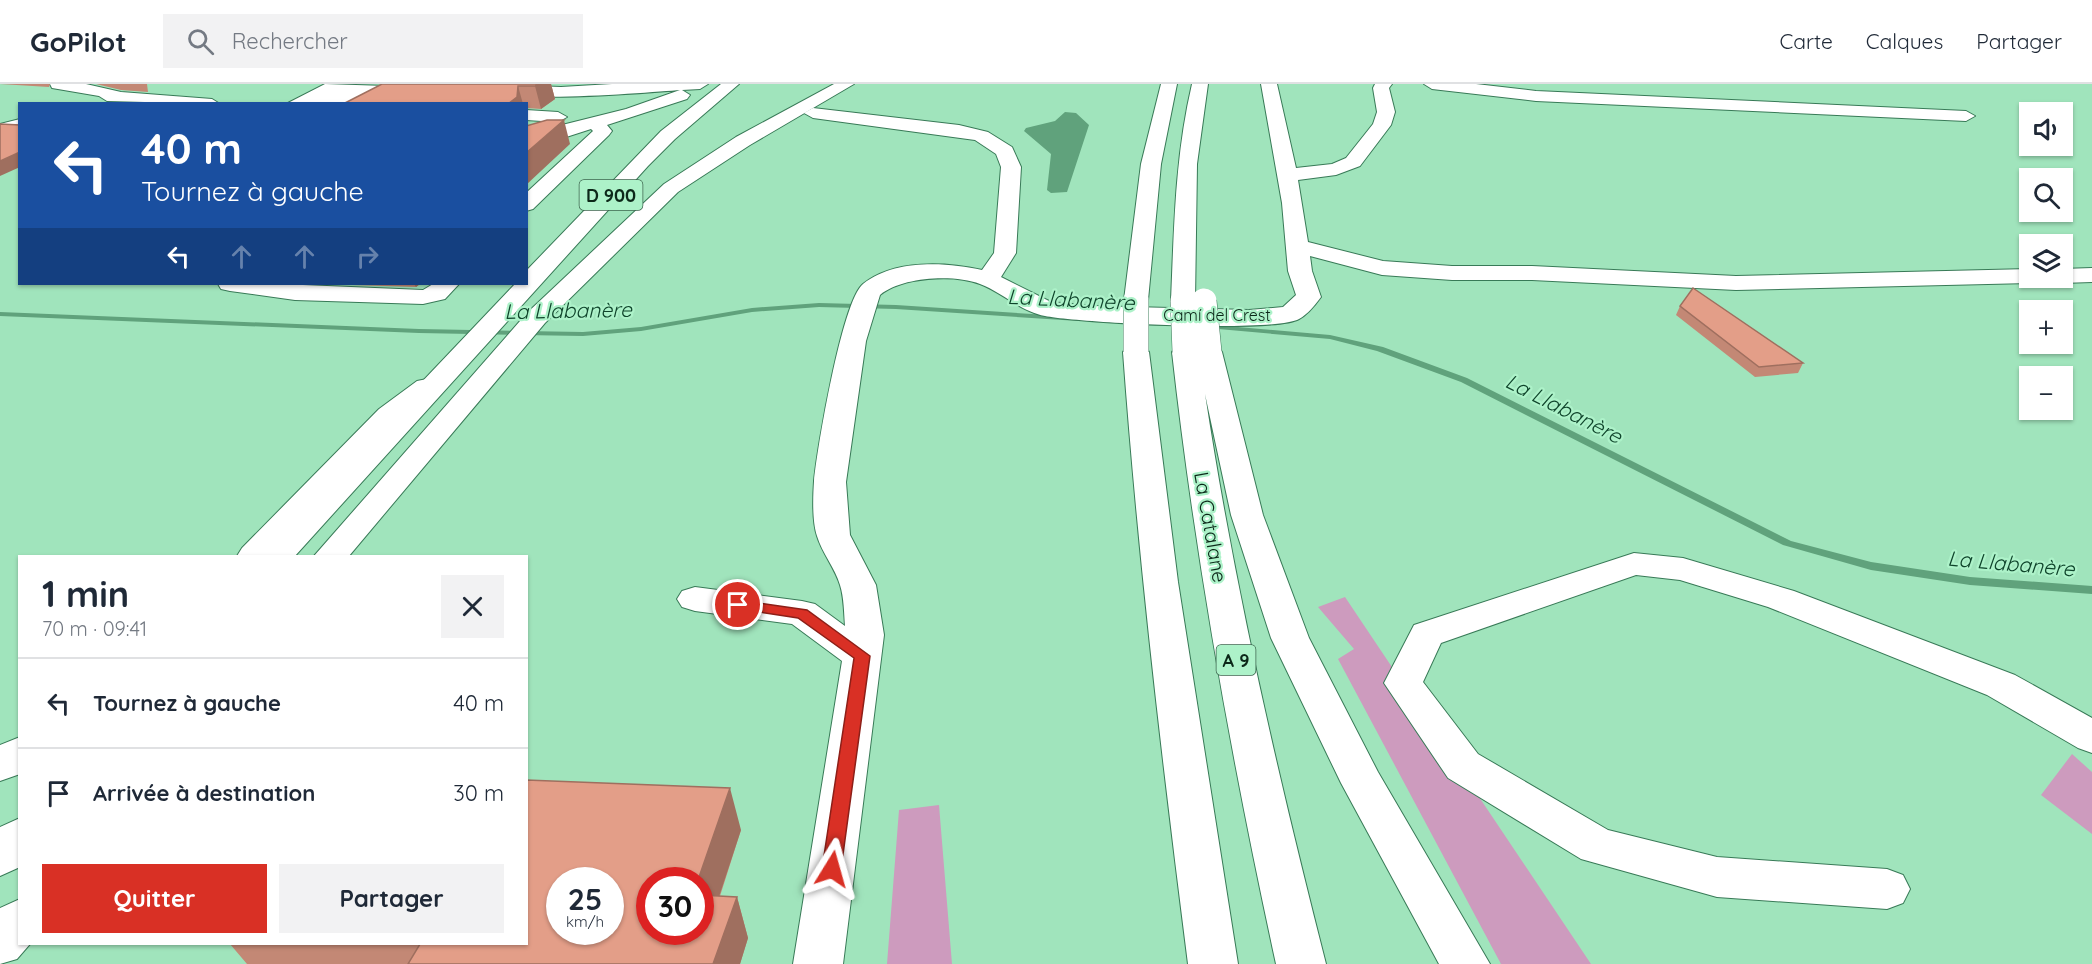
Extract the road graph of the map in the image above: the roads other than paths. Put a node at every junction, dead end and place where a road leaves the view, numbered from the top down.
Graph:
1 (58, 84) edge
2 (146, 84) edge
3 (700, 84) edge
4 (731, 84) edge
5 (846, 84) edge
6 (1169, 84) edge
7 (1200, 84) edge
8 (1269, 84) edge
9 (1384, 84) edge
10 (1432, 84) edge
11 (753, 88) dead end
12 (490, 90) edge
13 (110, 95) junction
14 (90, 102) edge
15 (189, 102) edge
16 (659, 103) junction
17 (813, 113) dead end
18 (528, 116) edge
19 (1966, 116) dead end
20 (558, 117) junction
21 (594, 122) junction
22 (18, 124) edge
23 (0, 130) edge
24 (528, 131) edge
25 (528, 143) edge
26 (678, 154) dead end
27 (662, 171) dead end
28 (1286, 175) junction
29 (528, 203) edge
30 (1204, 244) dead end
31 (1299, 246) junction
32 (2092, 275) edge
33 (2019, 276) edge
34 (2073, 276) edge
35 (988, 279) junction
36 (528, 284) edge
37 (237, 285) edge
38 (446, 285) edge
39 (527, 285) edge
40 (536, 318) junction
41 (1197, 352) junction
42 (445, 373) junction
43 (255, 555) edge
44 (277, 555) edge
45 (332, 555) edge
46 (694, 599) dead end
47 (862, 656) junction
48 (2092, 737) edge
49 (18, 754) edge
50 (0, 765) edge
51 (18, 838) edge
52 (0, 857) edge
53 (1887, 889) dead end
54 (18, 922) edge
55 (0, 943) edge
56 (818, 964) edge
57 (1213, 964) edge
58 (1301, 964) edge
59 (1465, 964) edge

1 - 13 main road
2 - 13 main road
3 - 12 main road
3 - 16 main road
4 - 36 main road, D 900
5 - 40 main road
6 - 57 main road, bridge
7 - 30 main road
7 - 41 main road, La Catalane / A 9, bridge
8 - 28 main road, Camí del Crest
9 - 28 main road
10 - 19 main road
11 - 26 main road
13 - 14 main road
13 - 15 main road
16 - 20 main road
16 - 21 main road
17 - 35 main road
18 - 20 main road
20 - 24 main road
21 - 25 main road
21 - 29 main road
22 - 23 main road
27 - 40 main road, D 900
28 - 31 main road, Camí del Crest
31 - 33 main road
31 - 35 main road, Camí del Crest
32 - 34 main road
35 - 47 main road
37 - 38 main road
39 - 42 main road, D 900
40 - 45 main road, D 900
41 - 58 main road, La Catalane / A 9
41 - 59 main road
42 - 43 main road
42 - 44 main road, D 900
46 - 47 main road
47 - 56 main road
48 - 53 main road
49 - 50 main road
51 - 52 main road
54 - 55 main road

